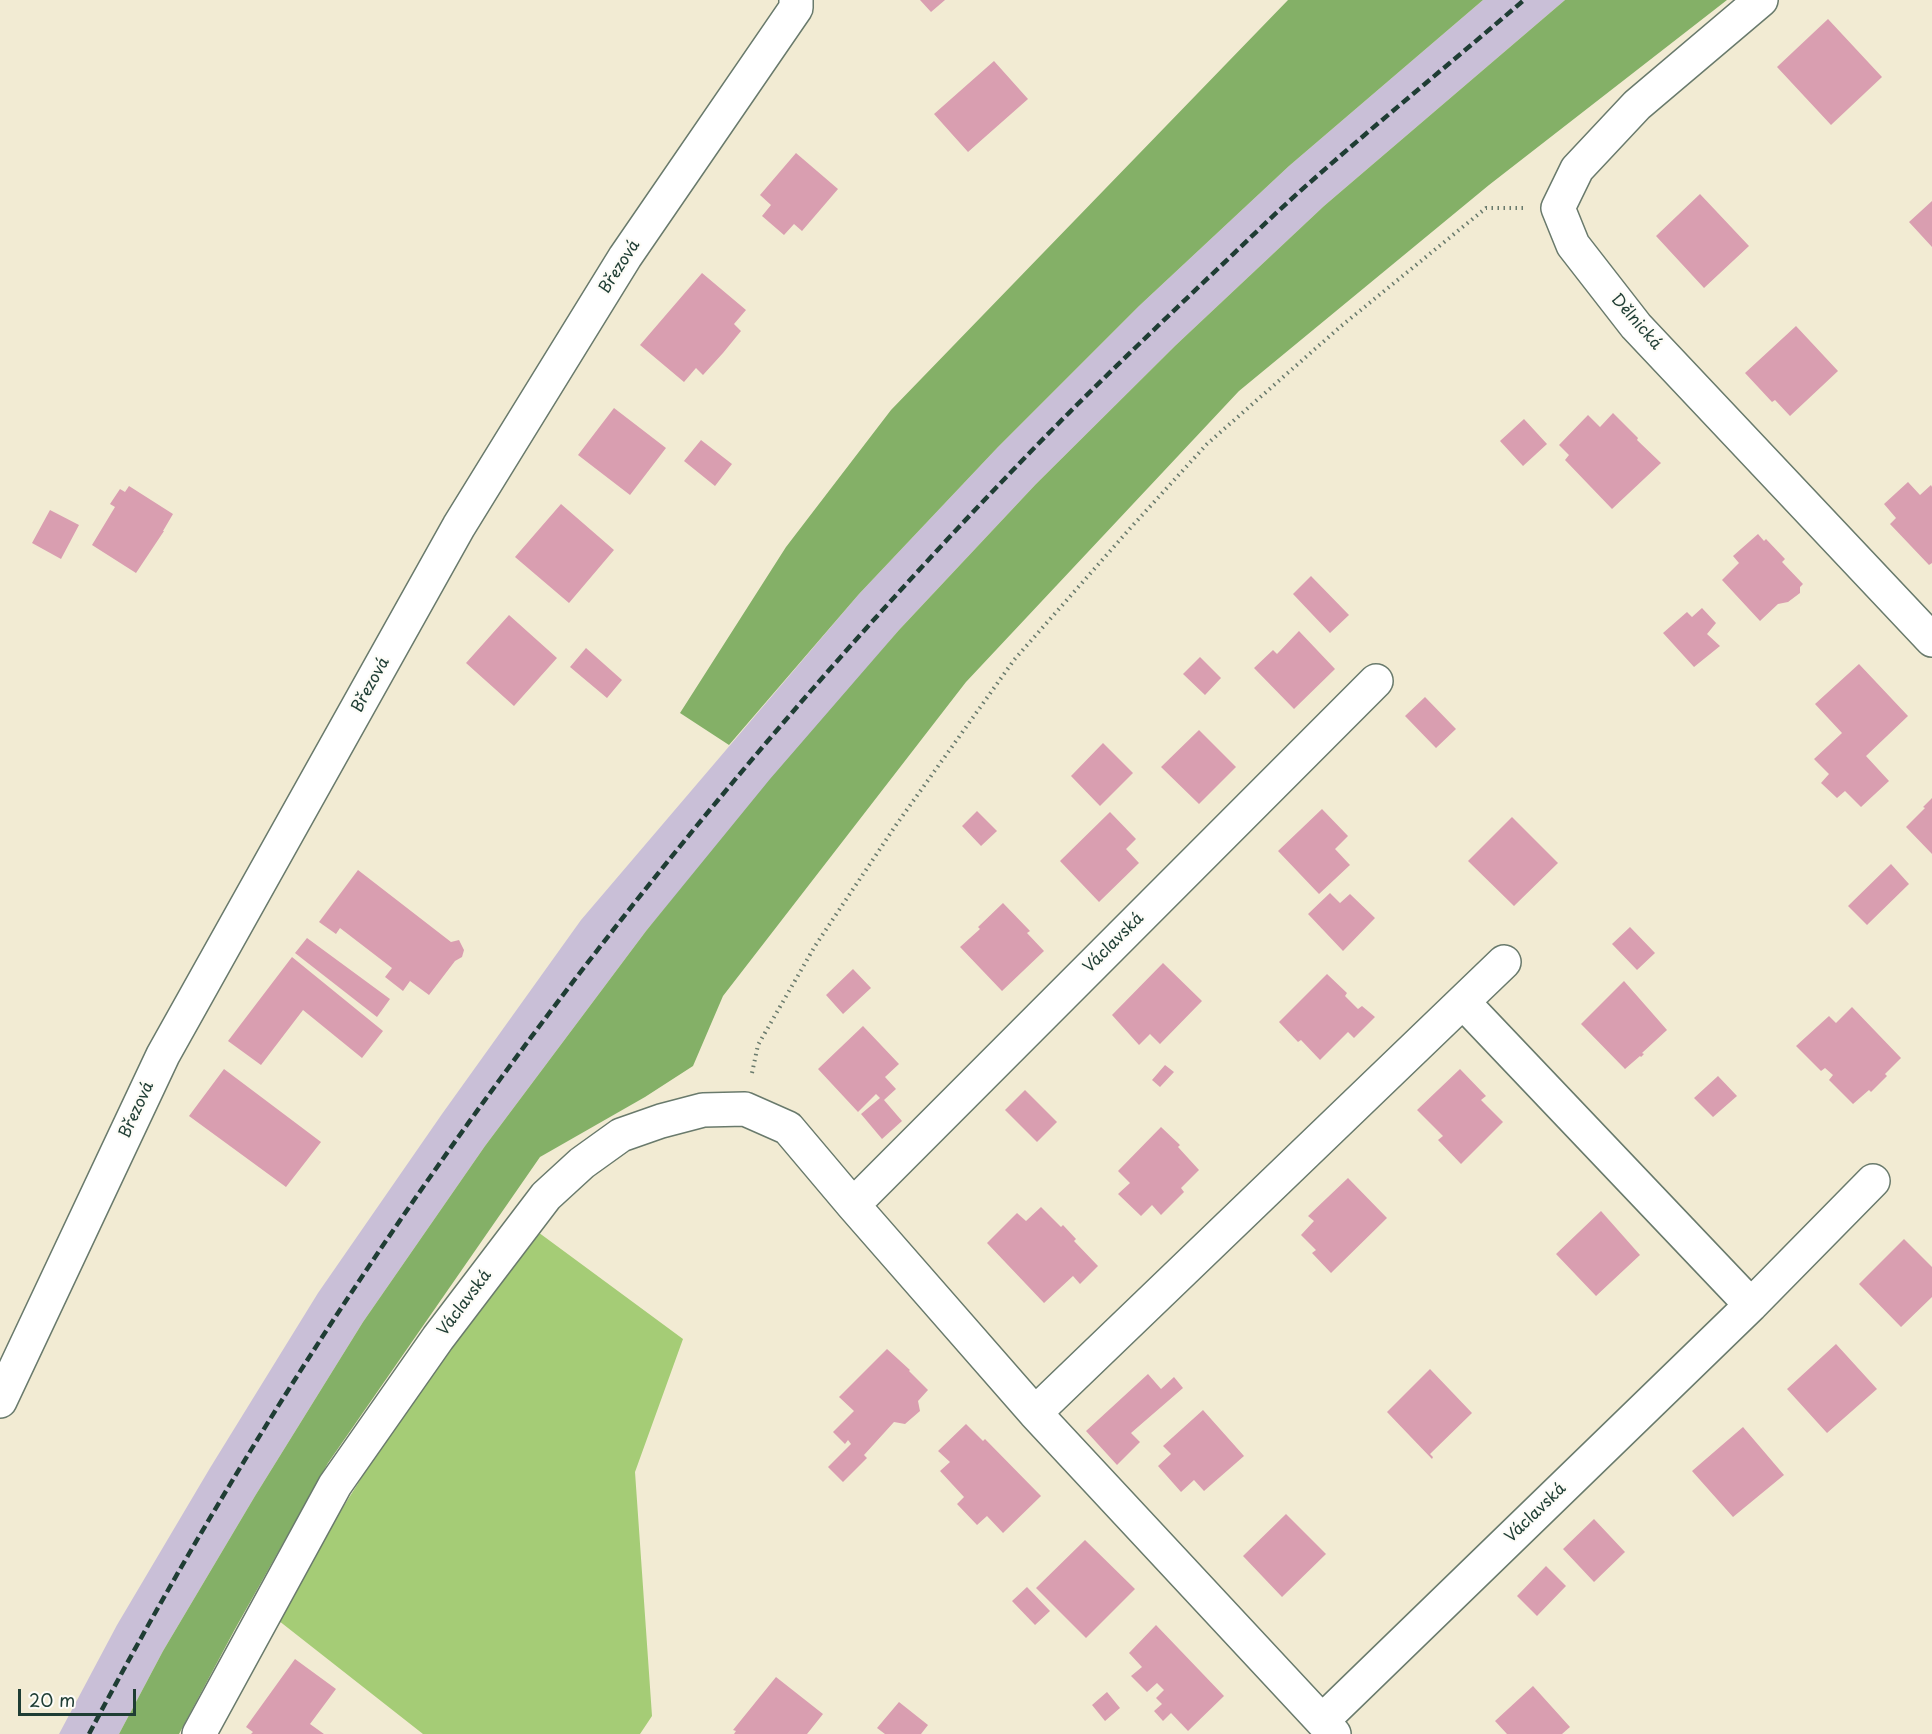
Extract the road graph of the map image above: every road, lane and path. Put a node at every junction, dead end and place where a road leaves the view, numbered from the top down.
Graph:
1 (796, 0) edge
2 (1761, 0) edge
3 (1558, 208) junction
4 (1932, 640) edge
5 (1376, 681) dead end
6 (1504, 962) dead end
7 (1463, 1002) junction
8 (745, 1109) junction
9 (1873, 1181) dead end
10 (853, 1205) junction
11 (1751, 1305) junction
12 (0, 1401) edge
13 (1035, 1413) junction
14 (1328, 1728) edge
15 (199, 1734) edge

1 - 12 street, Březová
2 - 3 street
3 - 4 street, Dělnická
3 - 8 path
5 - 10 street, Václavská
6 - 7 street
7 - 11 street
7 - 13 street
8 - 10 street, Václavská
8 - 15 street, Václavská
9 - 11 street, Václavská
10 - 13 street, Václavská
11 - 14 street, Václavská
13 - 14 street, Václavská

